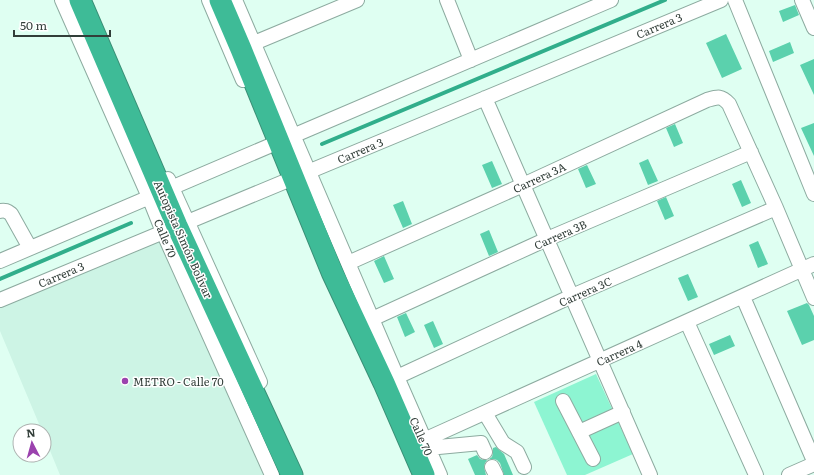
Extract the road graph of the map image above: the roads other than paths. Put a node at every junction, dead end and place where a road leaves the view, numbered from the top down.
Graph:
1 (62, 0) edge
2 (80, 0) edge
3 (91, 0) edge
4 (209, 0) edge
5 (220, 0) edge
6 (235, 0) edge
7 (357, 0) edge
8 (447, 0) edge
9 (611, 0) edge
10 (721, 0) edge
11 (735, 0) edge
12 (802, 0) edge
13 (814, 28) edge
14 (254, 43) junction
15 (471, 60) junction
16 (485, 98) junction
17 (281, 141) junction
18 (751, 152) junction
19 (296, 177) junction
20 (523, 185) junction
21 (161, 192) junction
22 (814, 194) edge
23 (776, 208) junction
24 (0, 211) edge
25 (176, 226) junction
26 (547, 239) junction
27 (30, 248) junction
28 (0, 260) edge
29 (348, 264) junction
30 (808, 267) edge
31 (572, 296) junction
32 (743, 296) junction
33 (814, 298) edge
34 (0, 300) edge
35 (372, 319) junction
36 (687, 322) junction
37 (600, 361) junction
38 (397, 377) junction
39 (563, 401) dead end
40 (623, 412) junction
41 (485, 413) junction
42 (579, 432) junction
43 (426, 444) junction
44 (485, 452) dead end
45 (594, 459) dead end
46 (814, 462) edge
47 (524, 467) dead end
48 (272, 475) edge
49 (292, 475) edge
50 (303, 475) edge
51 (414, 475) edge
52 (424, 475) edge
53 (440, 475) edge
54 (650, 475) edge
55 (756, 475) edge
56 (788, 475) edge

1 - 21 street
2 - 21 highway, Autopista Simón Bolívar
3 - 21 street
4 - 17 street
5 - 17 highway
6 - 14 street
7 - 14 street
8 - 15 street
9 - 15 street
10 - 16 street, Carrera 3
11 - 22 street
12 - 13 street
14 - 17 street
15 - 17 street
16 - 19 street, Carrera 3
16 - 20 street
17 - 19 highway
17 - 21 street
18 - 20 street, Carrera 3A
18 - 23 street
18 - 26 street, Carrera 3B
19 - 25 street, Carrera 3
19 - 29 street, Calle 70
19 - 51 street
19 - 52 highway
20 - 26 street
20 - 29 street, Carrera 3A
21 - 25 highway, Autopista Simón Bolívar
21 - 27 street
23 - 30 street
23 - 31 street, Carrera 3C
24 - 27 street
25 - 34 street, Carrera 3
25 - 48 street, Calle 70
25 - 49 highway, Autopista Simón Bolívar
25 - 50 street
26 - 31 street
26 - 35 street, Carrera 3B
27 - 28 street
29 - 35 street, Calle 70
30 - 32 street, Carrera 4
30 - 33 street
31 - 37 street
31 - 38 street, Carrera 3C
32 - 36 street, Carrera 4
32 - 46 street
35 - 38 street, Calle 70
36 - 37 street, Carrera 4
36 - 55 street
37 - 40 street
37 - 41 street, Carrera 4
38 - 43 street, Calle 70
39 - 42 street
40 - 42 street
40 - 54 street
41 - 43 street, Carrera 4
41 - 47 street
42 - 45 street
43 - 44 street
43 - 53 street, Calle 70
46 - 56 street

